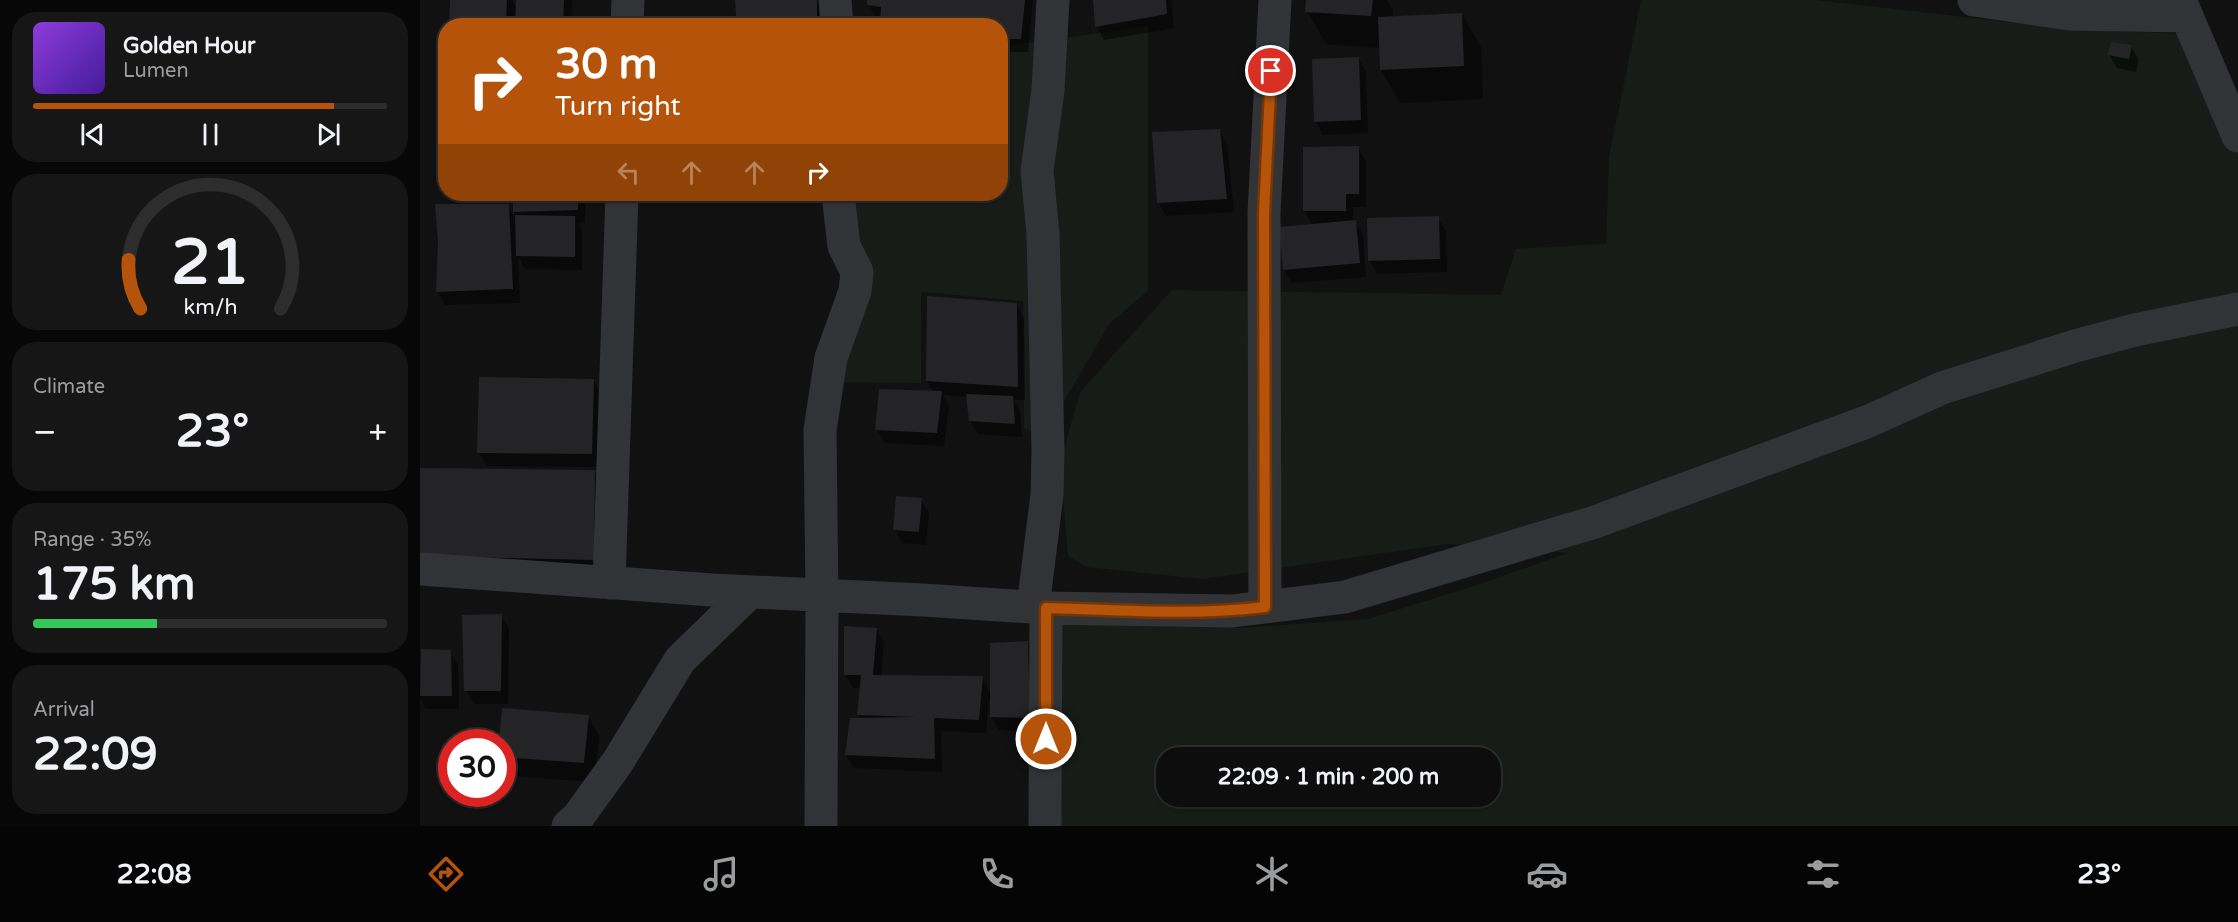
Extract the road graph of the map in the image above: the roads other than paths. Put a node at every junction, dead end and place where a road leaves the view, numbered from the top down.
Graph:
1 (628, 0) edge
2 (835, 0) edge
3 (1053, 0) edge
4 (1275, 0) edge
5 (1974, 0) edge
6 (2183, 8) edge
7 (627, 18) edge
8 (836, 18) edge
9 (2235, 120) edge
10 (622, 201) edge
11 (839, 201) edge
12 (2238, 309) edge
13 (420, 569) edge
14 (609, 583) junction
15 (750, 592) junction
16 (822, 596) junction
17 (1040, 607) junction
18 (1265, 607) junction
19 (568, 826) edge
20 (821, 826) edge
21 (1045, 826) edge

1 - 7 street
2 - 8 street
3 - 17 street
4 - 18 street
5 - 6 street
6 - 9 street
10 - 14 street
11 - 16 street
12 - 18 street
13 - 14 street
14 - 15 street
15 - 16 street
15 - 19 street
16 - 17 street
16 - 20 street
17 - 18 street
17 - 21 street

